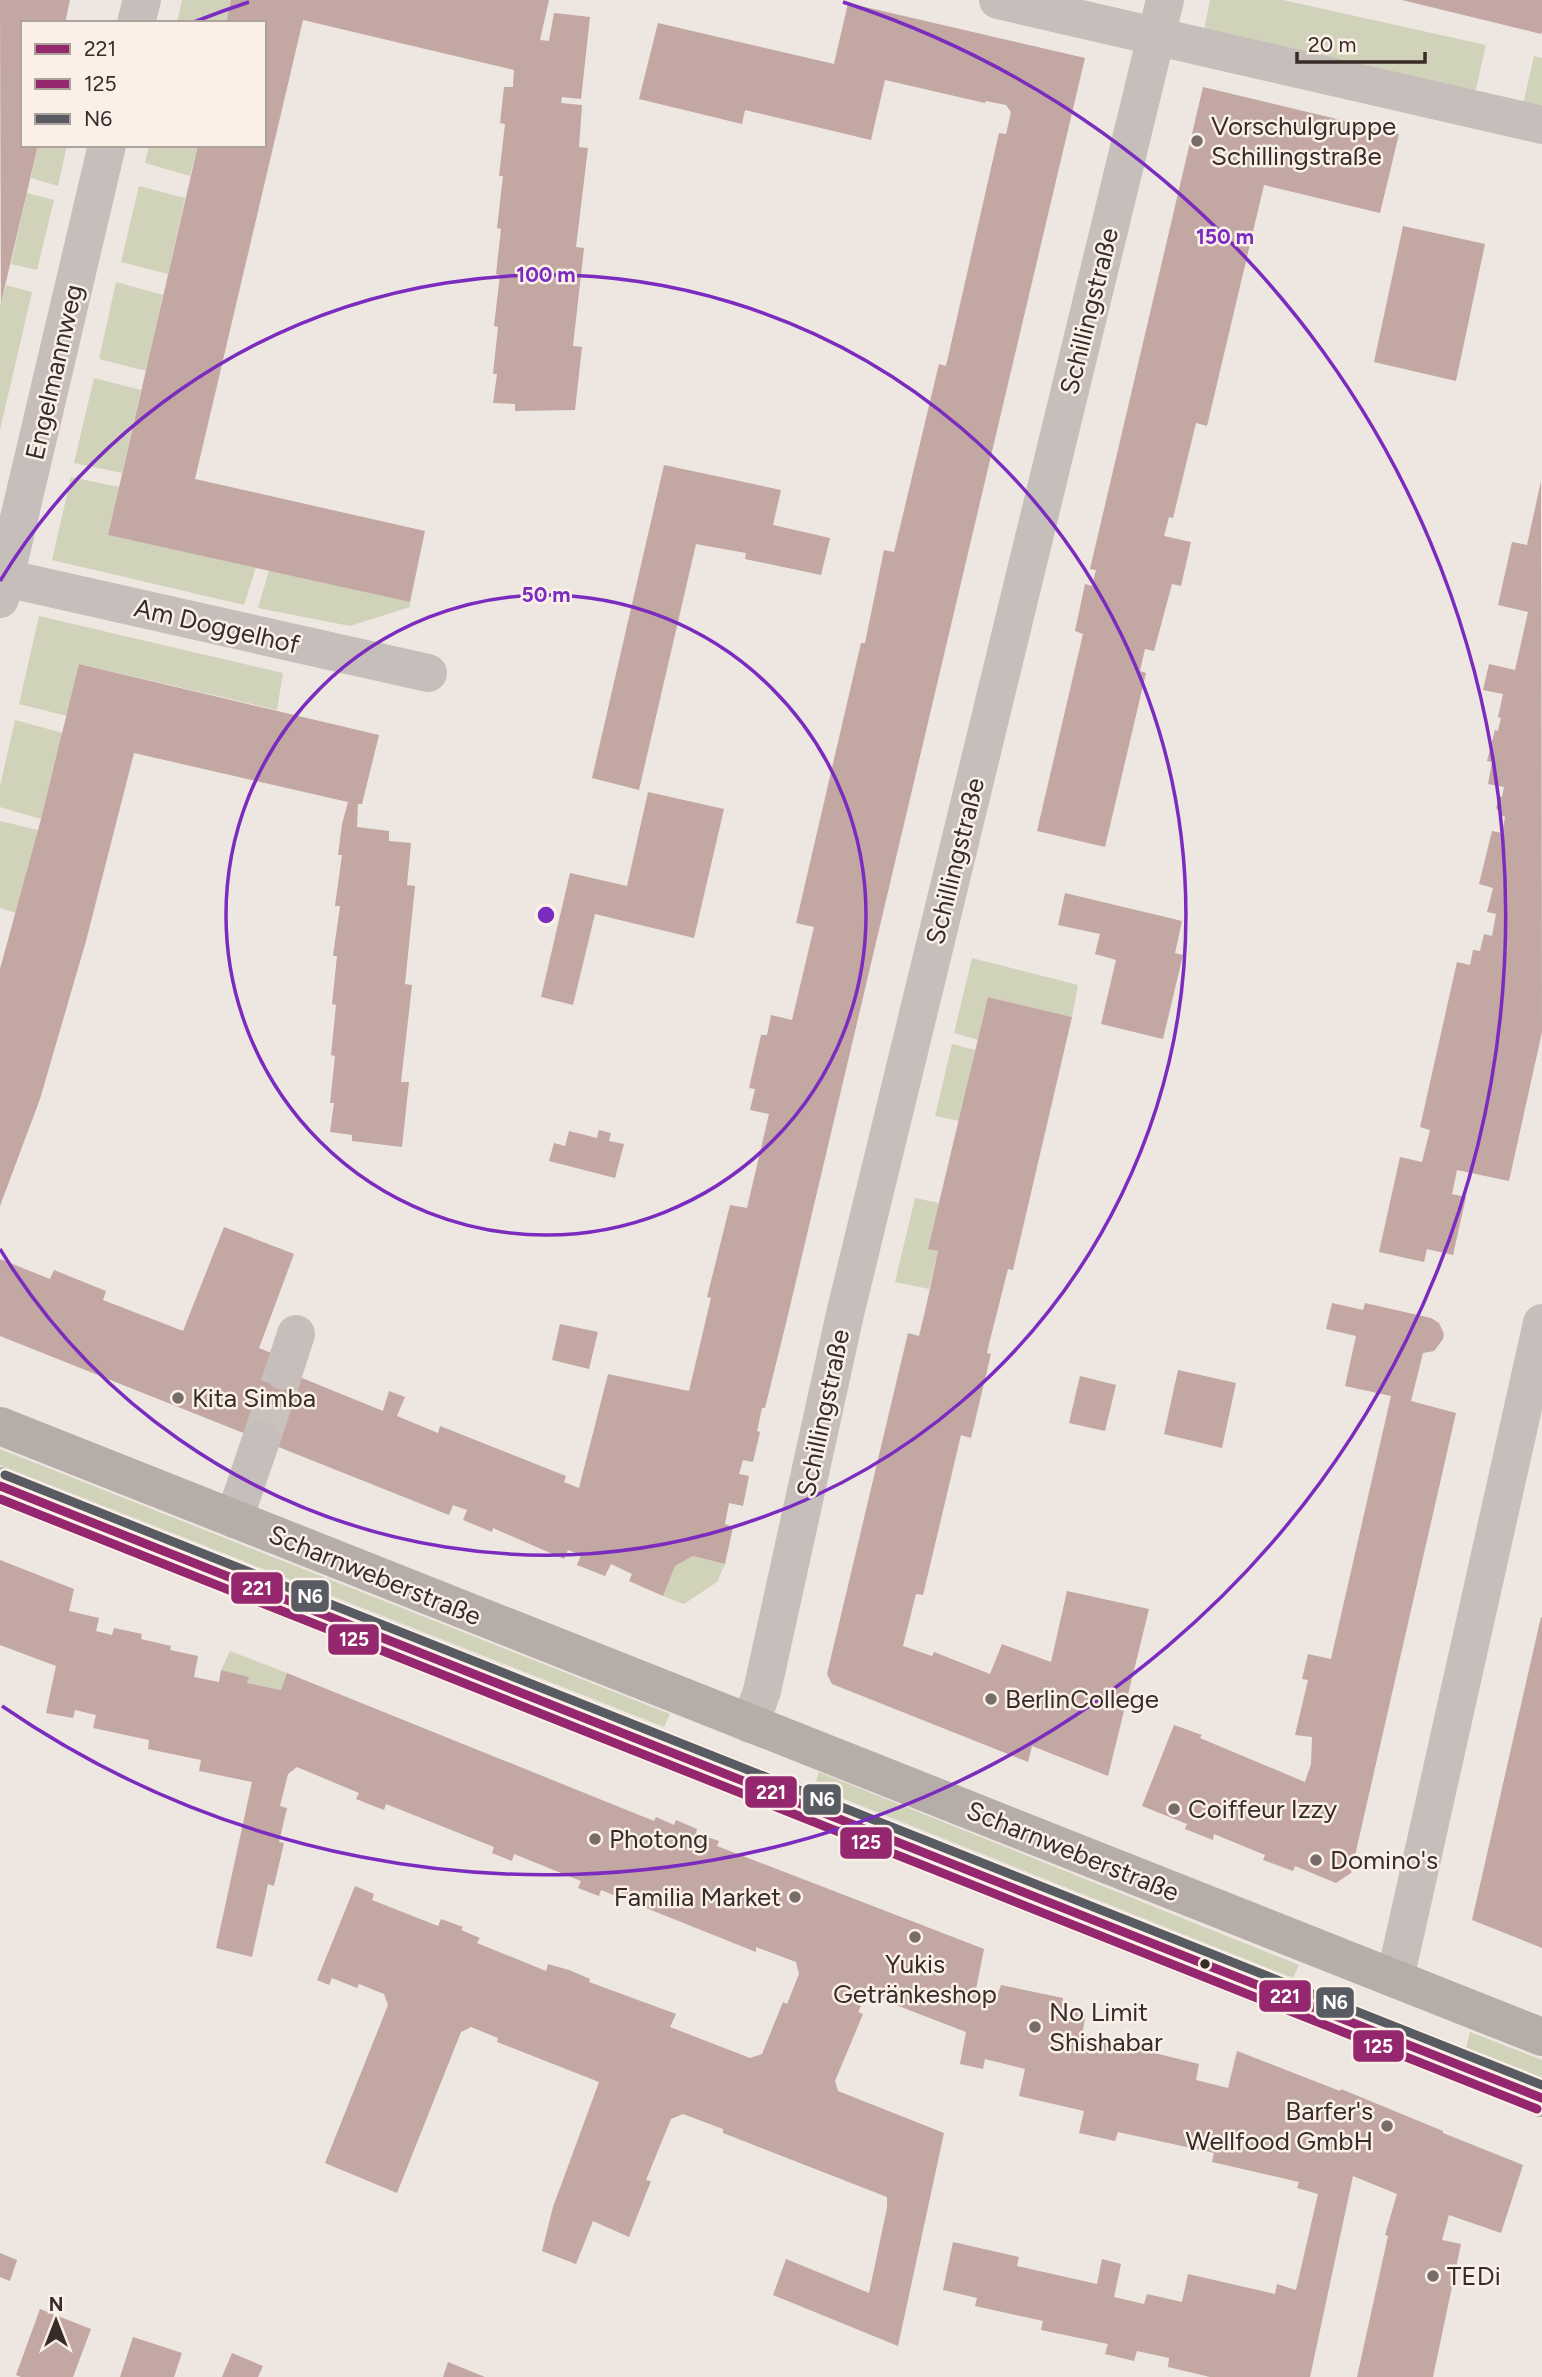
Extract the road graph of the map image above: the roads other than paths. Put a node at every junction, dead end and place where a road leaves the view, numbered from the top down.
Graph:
1 (142, 0) edge
2 (998, 0) edge
3 (1165, 0) edge
4 (137, 21) edge
5 (1156, 37) junction
6 (1542, 125) edge
7 (107, 147) edge
8 (3, 589) edge
9 (428, 673) dead end
10 (1542, 1323) edge
11 (296, 1334) dead end
12 (284, 1371) tunnel mouth
13 (0, 1426) edge
14 (261, 1440) tunnel mouth
15 (0, 1486) edge
16 (234, 1519) junction
17 (750, 1724) junction
18 (731, 1776) junction
19 (1395, 1979) junction
20 (1379, 2034) junction
21 (1542, 2037) edge
22 (1542, 2098) edge

1 - 4 street
2 - 5 street
3 - 5 street, Schillingstraße
5 - 6 street
5 - 17 street, Schillingstraße
7 - 8 street, Engelmannweg
8 - 9 street, Am Doggelhof
10 - 19 street
11 - 12 street
13 - 16 main road, Scharnweberstraße
14 - 16 street
15 - 18 main road
16 - 17 main road, Scharnweberstraße
17 - 18 main road
17 - 19 main road, Scharnweberstraße
18 - 20 main road
19 - 20 main road
19 - 21 main road, Scharnweberstraße
20 - 22 main road

